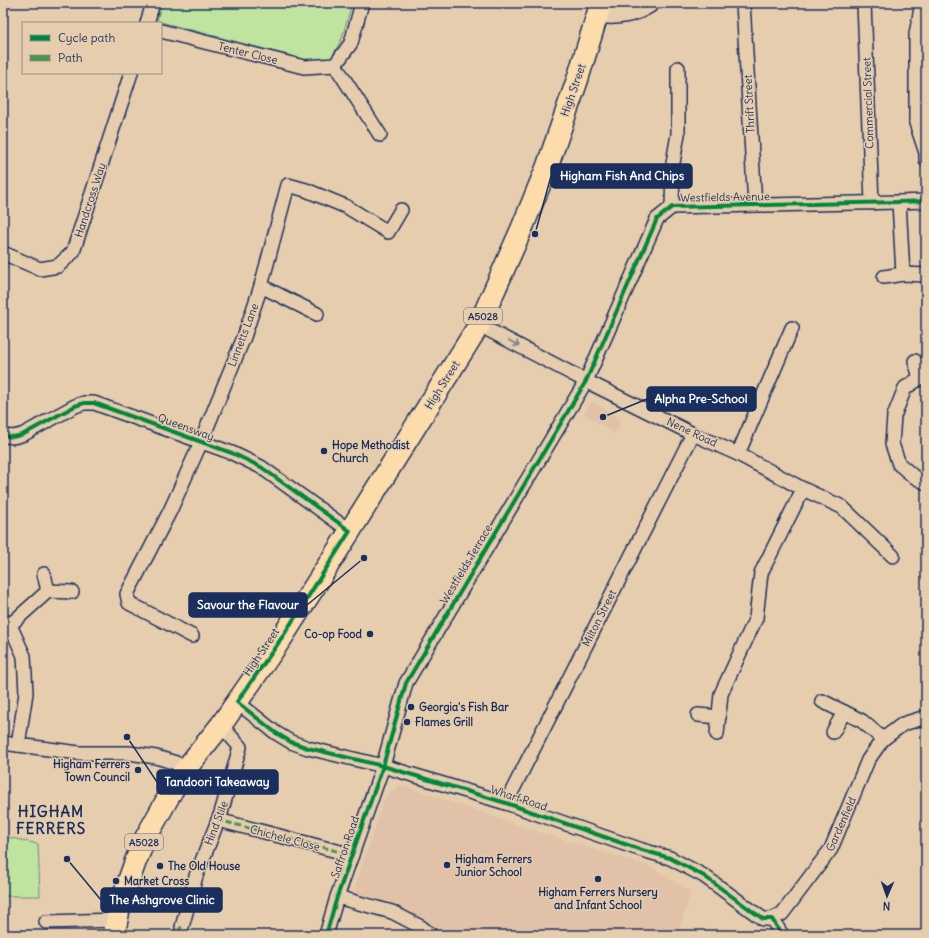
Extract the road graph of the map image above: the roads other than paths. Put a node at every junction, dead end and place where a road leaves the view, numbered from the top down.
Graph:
1 (153, 3) edge
2 (362, 3) edge
3 (649, 3) edge
4 (743, 3) edge
5 (864, 3) edge
6 (922, 3) edge
7 (600, 8) edge
8 (148, 22) edge
9 (162, 31) edge
10 (335, 65) junction
11 (678, 68) dead end
12 (132, 74) edge
13 (921, 79) edge
14 (380, 135) dead end
15 (926, 160) edge
16 (926, 201) edge
17 (899, 202) junction
18 (872, 203) junction
19 (755, 205) junction
20 (672, 207) junction
21 (401, 210) dead end
22 (3, 253) edge
23 (903, 274) junction
24 (926, 274) edge
25 (884, 277) dead end
26 (261, 286) junction
27 (317, 314) dead end
28 (479, 325) junction
29 (792, 328) dead end
30 (916, 361) dead end
31 (586, 380) junction
32 (693, 434) junction
33 (3, 435) edge
34 (201, 442) junction
35 (738, 454) junction
36 (926, 483) edge
37 (804, 489) junction
38 (350, 531) junction
39 (893, 556) dead end
40 (44, 574) dead end
41 (48, 591) junction
42 (72, 592) dead end
43 (6, 622) edge
44 (192, 636) dead end
45 (822, 701) dead end
46 (237, 702) junction
47 (844, 712) junction
48 (698, 715) dead end
49 (719, 716) junction
50 (926, 717) edge
51 (221, 725) junction
52 (833, 732) dead end
53 (717, 734) dead end
54 (883, 739) junction
55 (3, 743) edge
56 (18, 745) junction
57 (383, 766) junction
58 (185, 770) junction
59 (506, 803) junction
60 (218, 820) junction
61 (352, 855) junction
62 (337, 897) junction
63 (772, 919) junction
64 (46, 922) dead end
65 (182, 926) dead end
66 (115, 927) edge
67 (326, 935) edge
68 (431, 935) edge
69 (782, 935) edge

1 - 8 street
2 - 10 street
3 - 7 main road
4 - 19 street, Thrift Street
5 - 18 street, Commercial Street
6 - 13 street
7 - 28 main road, High Street / A5028
9 - 10 street, Tenter Close
10 - 14 street
11 - 20 street
12 - 22 street, Handcross Way
13 - 15 street
16 - 17 street, Westfields Avenue
17 - 18 street, Westfields Avenue
17 - 23 street
18 - 19 street, Westfields Avenue
19 - 20 street, Westfields Avenue
20 - 31 street, Westfields Avenue
21 - 26 street, Linnetts Lane
23 - 24 street
23 - 25 street
26 - 27 street
26 - 34 street, Linnetts Lane
28 -> 31 street, Nene Road
28 - 38 main road, High Street / A5028
29 - 35 street
30 - 36 street
31 - 32 street, Nene Road
31 - 57 street, Westfields Terrace
32 - 35 street, Nene Road
32 - 59 street, Milton Street
33 - 34 street, Queensway
34 - 38 street, Queensway
34 - 44 street, Linnetts Lane
35 - 37 street, Nene Road
37 - 39 street, Nene Road
37 - 49 street
38 - 46 main road, High Street / A5028
40 - 41 street
41 - 42 street
41 - 43 street
43 - 56 street
45 - 47 street
46 - 51 main road, High Street / A5028
46 - 57 street, Wharf Road
47 - 52 street
47 - 54 street
48 - 49 street
49 - 53 street
50 - 54 street, Gardenfield
51 - 58 main road, High Street / A5028
51 - 60 street, Hind Stile
54 - 63 street, Gardenfield
55 - 56 street
56 - 58 street
57 - 59 street, Wharf Road
57 - 61 street, Saffron Road
58 - 66 main road, A5028
59 - 63 street, Wharf Road
60 - 61 street, Chichele Close
60 - 65 street, Hind Stile
61 - 62 street, Saffron Road
62 - 67 street, Saffron Road
62 - 68 street
63 - 69 street
64 - 66 street

